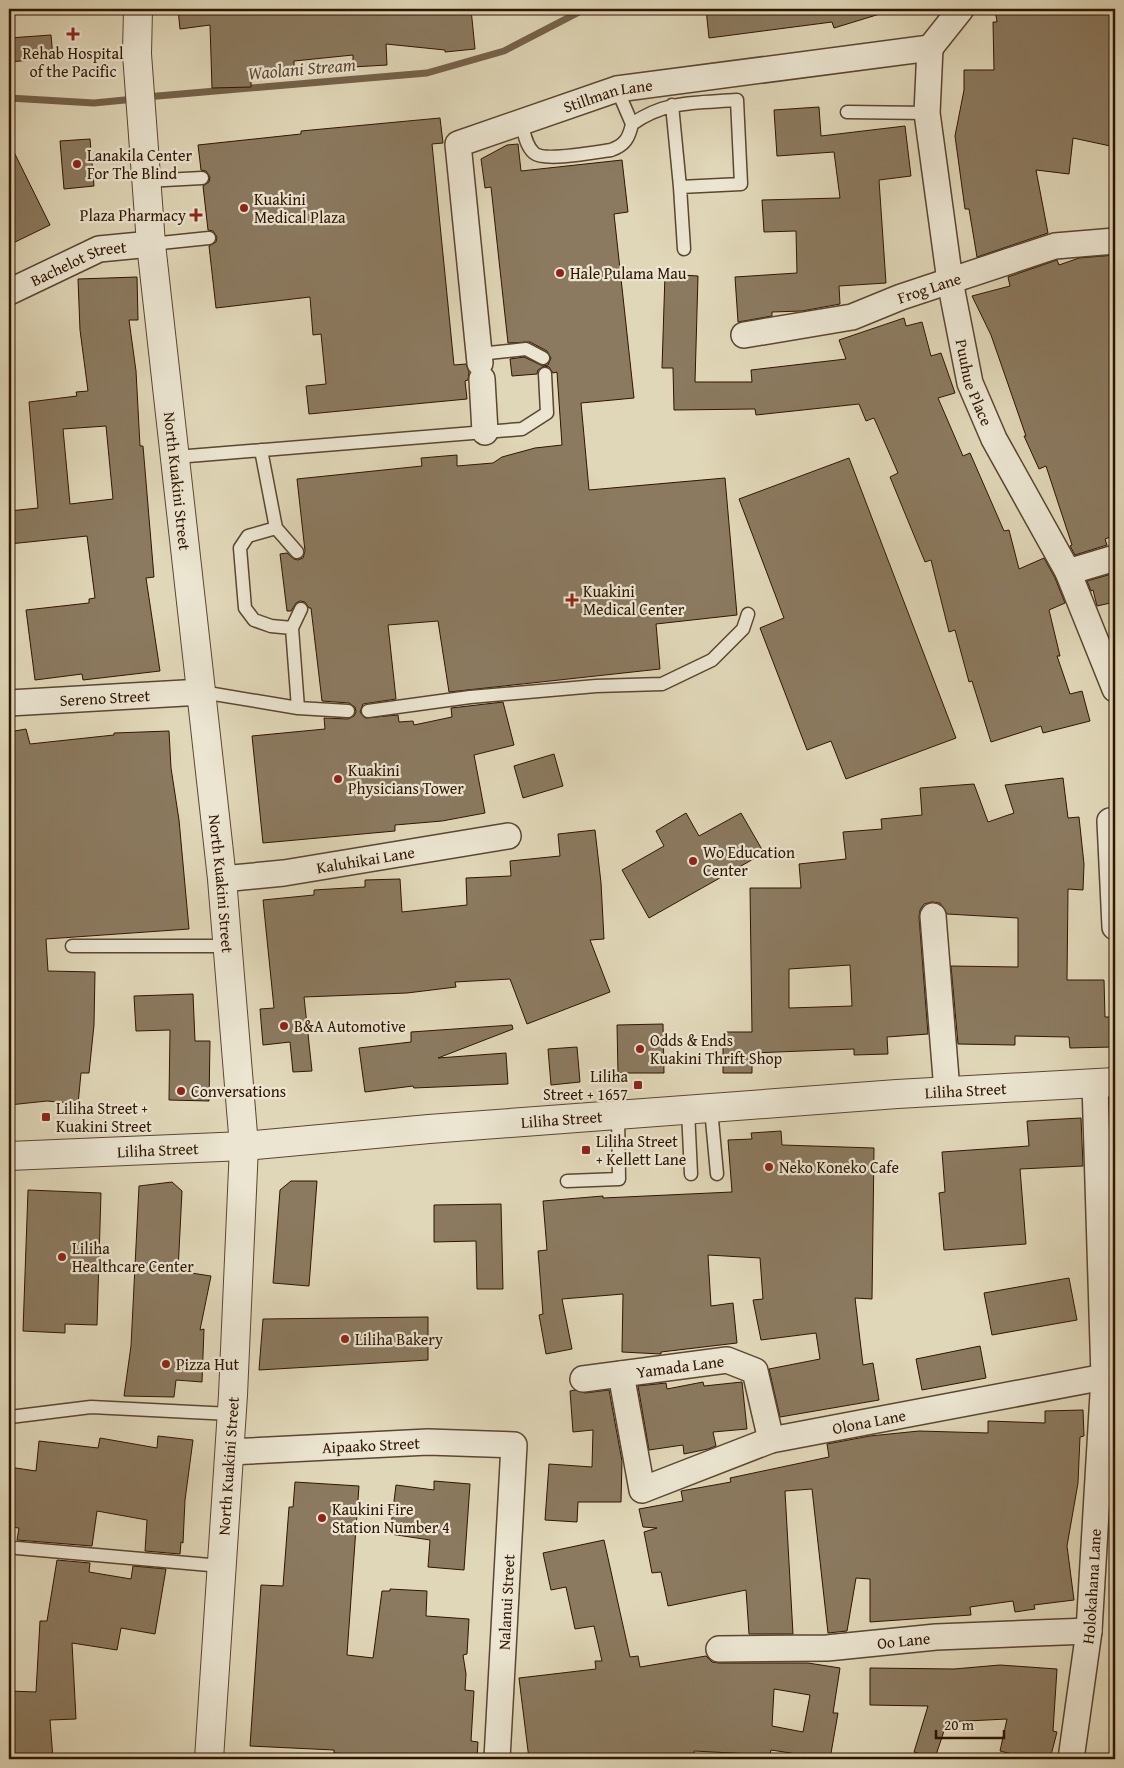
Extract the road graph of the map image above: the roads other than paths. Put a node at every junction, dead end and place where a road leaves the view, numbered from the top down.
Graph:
1 (138, 9) edge
2 (961, 9) edge
3 (930, 48) junction
4 (617, 89) junction
5 (672, 105) junction
6 (847, 112) dead end
7 (927, 113) junction
8 (521, 120) junction
9 (632, 124) junction
10 (202, 178) dead end
11 (146, 182) junction
12 (680, 186) junction
13 (209, 238) dead end
14 (1115, 241) edge
15 (151, 244) junction
16 (684, 249) dead end
17 (950, 281) junction
18 (9, 292) edge
19 (744, 335) dead end
20 (543, 358) dead end
21 (480, 365) junction
22 (545, 374) dead end
23 (485, 432) junction
24 (261, 450) junction
25 (176, 457) junction
26 (276, 528) junction
27 (297, 552) dead end
28 (1115, 558) edge
29 (1068, 572) junction
30 (301, 609) dead end
31 (748, 614) dead end
32 (292, 628) junction
33 (1115, 689) edge
34 (202, 692) junction
35 (9, 703) edge
36 (298, 708) junction
37 (348, 711) dead end
38 (368, 711) dead end
39 (1110, 820) dead end
40 (508, 836) dead end
41 (222, 879) junction
42 (933, 916) dead end
43 (1115, 927) edge
44 (72, 946) dead end
45 (226, 946) junction
46 (1105, 1083) edge
47 (947, 1092) junction
48 (700, 1110) junction
49 (618, 1116) junction
50 (244, 1146) junction
51 (9, 1156) edge
52 (692, 1174) dead end
53 (717, 1174) dead end
54 (567, 1181) dead end
55 (1107, 1290) edge
56 (621, 1374) junction
57 (1104, 1377) junction
58 (584, 1379) dead end
59 (231, 1414) junction
60 (10, 1417) edge
61 (771, 1440) junction
62 (514, 1445) joint
63 (229, 1452) junction
64 (642, 1490) joint
65 (17, 1548) dead end
66 (221, 1566) junction
67 (1089, 1631) junction
68 (719, 1649) dead end
69 (209, 1759) edge
70 (498, 1759) edge
71 (1071, 1759) edge

1 - 11 street, North Kuakini Street
2 - 3 street
3 - 4 street, Stillman Lane
3 - 7 street, Puuhue Place
4 - 8 street, Stillman Lane
4 - 9 lane
5 - 9 lane
5 - 12 lane
5 - 12 lane
6 - 7 lane
7 - 17 street, Puuhue Place
8 - 9 lane
8 - 21 street, Stillman Lane
10 - 11 lane
11 - 15 street, North Kuakini Street
12 - 16 lane
13 - 15 lane
14 - 17 street, Frog Lane
15 - 18 street, Bachelot Street
15 - 25 street, North Kuakini Street
17 - 19 street, Frog Lane
17 - 29 street, Puuhue Place
20 - 21 lane
21 - 23 street, Stillman Lane
22 - 23 lane
23 - 24 lane
24 - 25 lane
24 - 26 lane
25 - 34 street, North Kuakini Street
26 - 27 lane
26 - 32 lane
28 - 29 street
29 - 33 street, Puuhue Place
30 - 32 lane
31 - 38 lane
32 - 36 lane
34 - 35 street, Sereno Street
34 - 36 lane
34 - 41 street, North Kuakini Street
36 - 37 lane
39 - 43 street
40 - 41 street, Kaluhikai Lane
41 - 45 street, North Kuakini Street
42 - 47 street
44 - 45 lane
45 - 50 street, North Kuakini Street
46 - 47 street, Liliha Street
46 - 55 street, Holokahana Lane
47 - 48 street, Liliha Street
48 - 49 street, Liliha Street
48 - 52 lane
48 - 53 lane
49 - 50 street, Liliha Street
49 - 54 lane
50 - 51 street, Liliha Street
50 - 59 street, North Kuakini Street
55 - 57 street, Holokahana Lane
56 - 58 street, Yamada Lane
56 - 61 street, Yamada Lane
56 - 64 street, Yamada Lane
57 - 61 street, Olona Lane
57 - 67 street, Holokahana Lane
59 - 60 lane
59 - 63 street, North Kuakini Street
61 - 64 street, Olona Lane
62 - 63 street, Aipaako Street
62 - 70 street, Nalanui Street
63 - 66 street, North Kuakini Street
65 - 66 lane
66 - 69 street, North Kuakini Street
67 - 68 street, Oo Lane
67 - 71 street, Holokahana Lane

